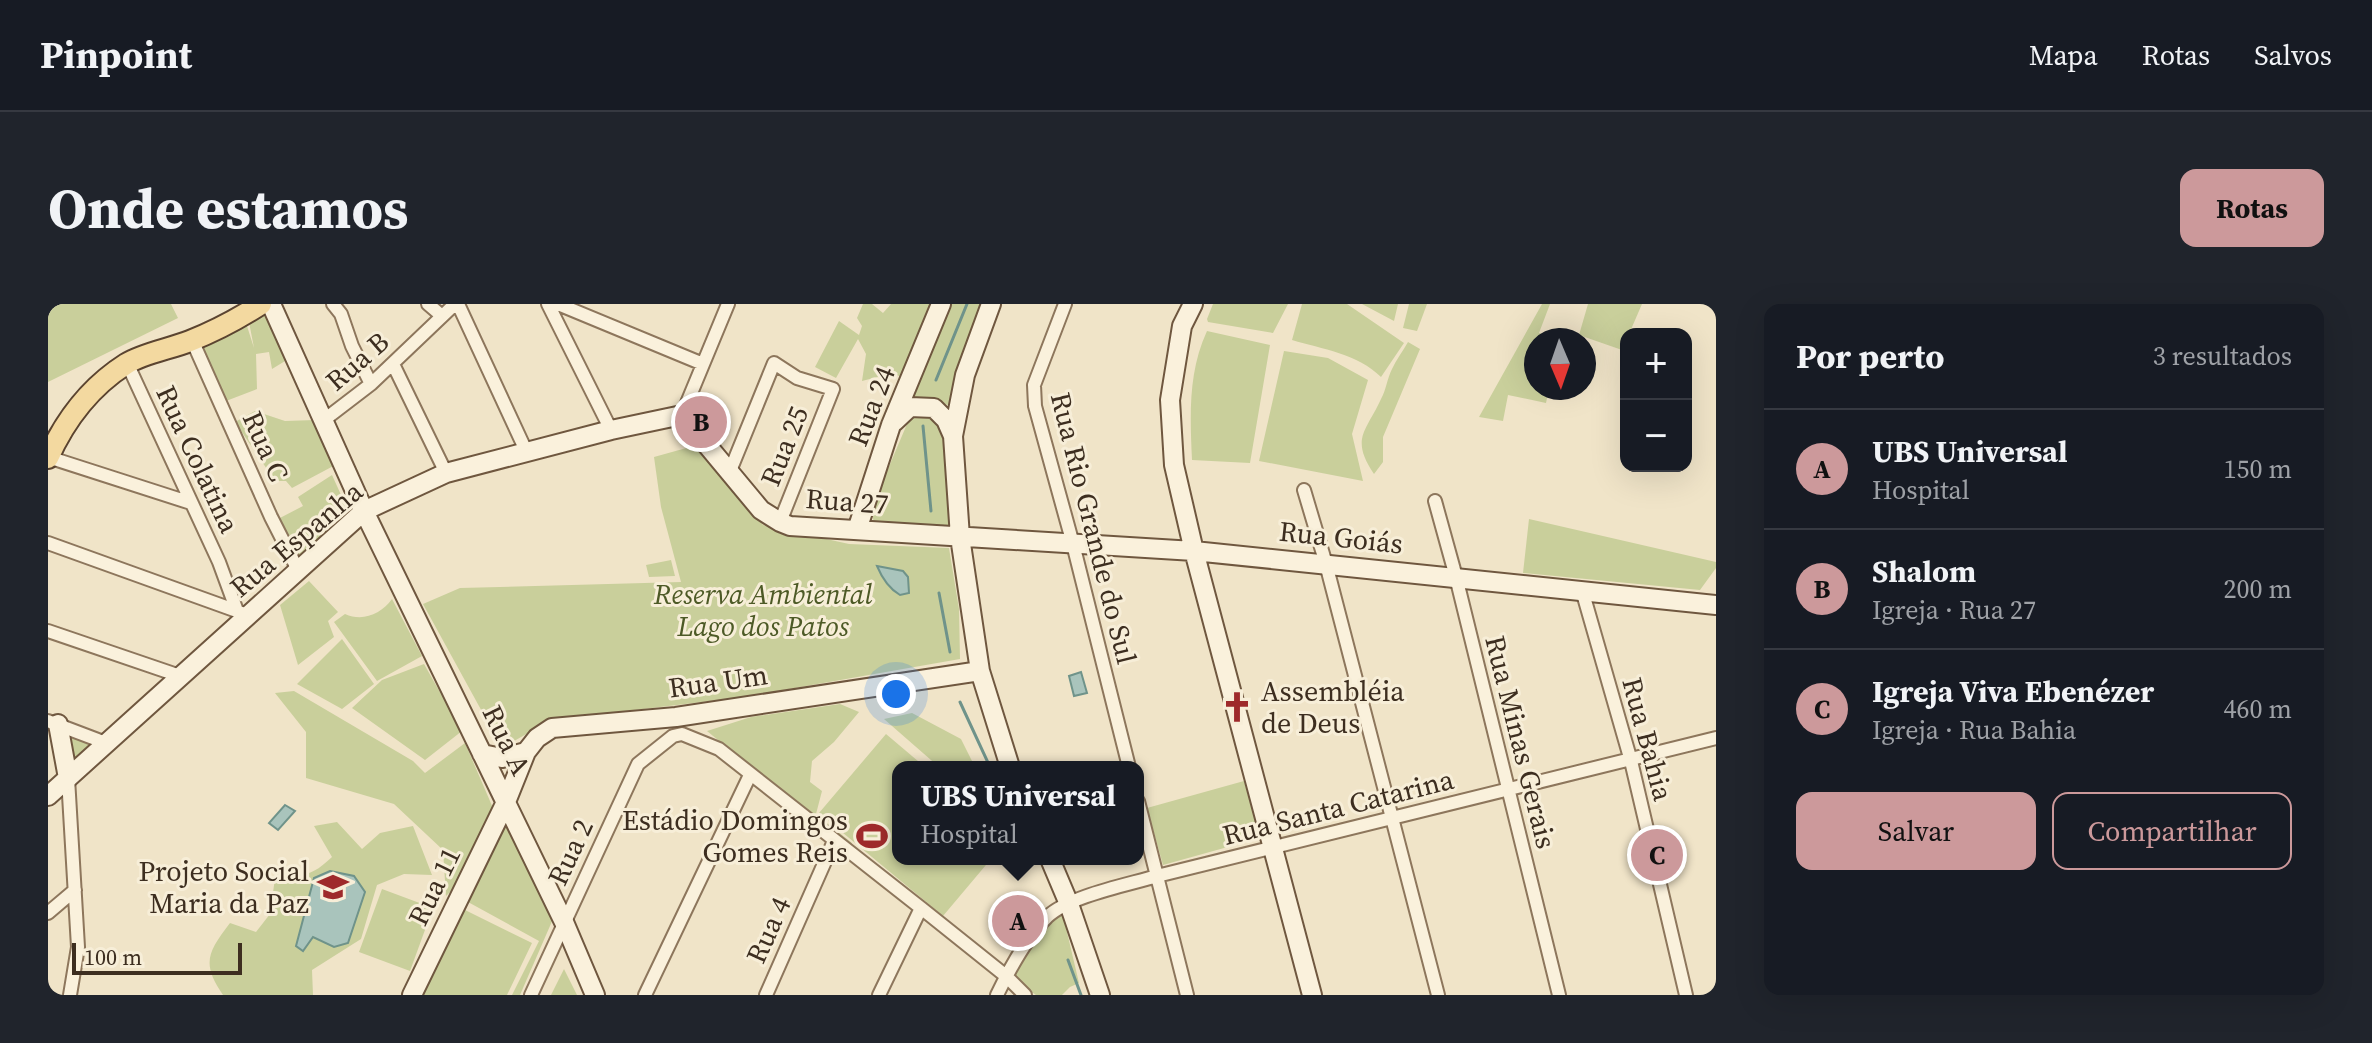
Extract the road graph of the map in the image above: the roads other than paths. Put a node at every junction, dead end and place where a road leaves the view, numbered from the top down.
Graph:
1 (261, 304) edge
2 (271, 304) edge
3 (352, 304) edge
4 (428, 304) edge
5 (457, 304) edge
6 (548, 304) edge
7 (558, 304) edge
8 (728, 304) edge
9 (941, 304) edge
10 (991, 304) edge
11 (1065, 304) edge
12 (1193, 304) edge
13 (337, 309) edge
14 (442, 316) junction
15 (192, 340) junction
16 (127, 363) junction
17 (393, 364) junction
18 (703, 364) junction
19 (371, 384) junction
20 (682, 415) junction
21 (324, 420) junction
22 (891, 425) junction
23 (611, 430) junction
24 (953, 436) junction
25 (527, 453) junction
26 (48, 458) edge
27 (730, 471) junction
28 (446, 473) junction
29 (1304, 490) dead end
30 (1435, 501) dead end
31 (191, 503) junction
32 (364, 511) junction
33 (780, 522) junction
34 (857, 530) junction
35 (960, 537) junction
36 (48, 543) edge
37 (1073, 544) junction
38 (1194, 551) junction
39 (1326, 564) junction
40 (298, 570) junction
41 (1456, 577) junction
42 (1582, 590) junction
43 (1716, 606) edge
44 (242, 613) junction
45 (48, 631) edge
46 (980, 671) junction
47 (180, 676) junction
48 (53, 723) edge
49 (679, 726) junction
50 (1716, 738) edge
51 (106, 743) junction
52 (526, 752) junction
53 (482, 754) junction
54 (1008, 761) edge
55 (1127, 761) edge
56 (1631, 761) junction
57 (750, 775) junction
58 (68, 778) junction
59 (1508, 790) junction
60 (48, 796) edge
61 (506, 802) junction
62 (1391, 819) junction
63 (1144, 825) edge
64 (834, 841) junction
65 (1272, 849) junction
66 (1053, 865) edge
67 (1157, 876) junction
68 (75, 890) junction
69 (1069, 904) junction
70 (921, 908) junction
71 (48, 913) edge
72 (564, 922) junction
73 (1006, 976) junction
74 (70, 995) edge
75 (412, 995) edge
76 (531, 995) edge
77 (595, 995) edge
78 (645, 995) edge
79 (766, 995) edge
80 (879, 995) edge
81 (997, 995) edge
82 (1025, 995) edge
83 (1100, 995) edge
84 (1187, 995) edge
85 (1312, 995) edge
86 (1438, 995) edge
87 (1559, 995) edge
88 (1686, 995) edge

1 - 15 main road
2 - 21 street, Rua A
3 - 13 street
4 - 14 street
5 - 14 street, Rua B
5 - 25 street
6 - 23 street
7 - 18 street
8 - 18 street
9 - 22 street, Rua 24
10 - 24 street
11 - 37 street, Rua Rio Grande do Sul
12 - 38 street
13 - 19 street
14 - 17 street, Rua B
15 - 16 main road
15 - 40 street, Rua C
16 - 26 main road
16 - 31 street, Rua Colatina
17 - 19 street, Rua B
17 - 28 street
18 - 20 street
19 - 21 street, Rua B
20 - 23 street, Rua Espanha
20 - 27 street, Rua 27
21 - 32 street, Rua A
22 - 24 street
22 - 34 street, Rua 24
23 - 25 street, Rua Espanha
24 - 35 street
25 - 28 street, Rua Espanha
26 - 31 street
27 - 33 street, Rua 27
27 - 33 street, Rua 25
28 - 32 street, Rua Espanha
29 - 39 street
30 - 41 street, Rua Minas Gerais
31 - 44 street, Rua Colatina
32 - 40 street, Rua Espanha
32 - 53 street, Rua A
33 - 34 street, Rua 27
34 - 35 street, Rua 27
35 - 37 street, Rua Goiás
35 - 46 street
36 - 44 street
37 - 38 street, Rua Goiás
37 - 55 street, Rua Rio Grande do Sul
38 - 39 street, Rua Goiás
38 - 65 street
39 - 41 street, Rua Goiás
39 - 62 street
40 - 44 street, Rua Espanha
41 - 42 street, Rua Goiás
41 - 59 street, Rua Minas Gerais
42 - 43 street, Rua Goiás
42 - 56 street, Rua Bahia
44 - 47 street, Rua Espanha
45 - 47 street
46 - 49 street, Rua Um
46 - 54 street
47 - 51 street, Rua Espanha
48 - 51 street
48 - 58 street
49 - 52 street, Rua Um
49 - 57 street
49 - 72 street, Rua 2
50 - 56 street, Rua Santa Catarina
51 - 58 street, Rua Espanha
52 - 53 street
52 - 61 street, Rua Um
53 - 61 street, Rua A
56 - 59 street, Rua Santa Catarina
56 - 88 street, Rua Bahia
57 - 64 street
57 - 78 street
58 - 60 street, Rua Espanha
58 - 68 street
59 - 62 street, Rua Santa Catarina
59 - 87 street, Rua Minas Gerais
61 - 72 street, Rua A
61 - 75 street, Rua 11
62 - 65 street, Rua Santa Catarina
62 - 86 street
63 - 67 street
64 - 70 street
64 - 79 street, Rua 4
65 - 67 street, Rua Santa Catarina
65 - 85 street
66 - 69 street
67 - 69 street, Rua Santa Catarina
67 - 84 street
68 - 71 street
68 - 74 street
69 - 73 street, Rua Santa Catarina
69 - 83 street
70 - 73 street
70 - 80 street
72 - 76 street, Rua 2
72 - 77 street, Rua A
73 - 81 street, Rua Santa Catarina
73 - 82 street

